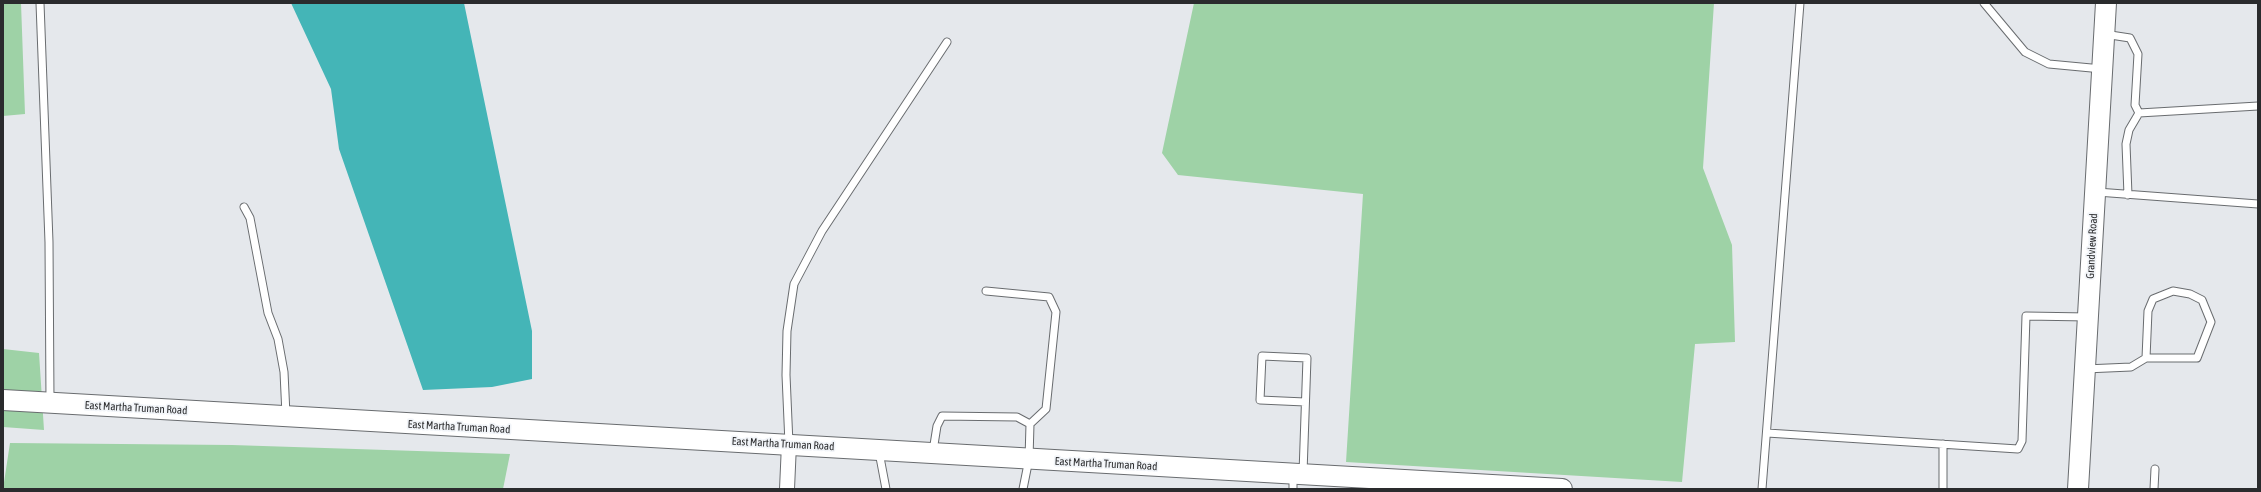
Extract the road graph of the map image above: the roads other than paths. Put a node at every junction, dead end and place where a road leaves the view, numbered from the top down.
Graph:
1 (40, 3) edge
2 (1800, 3) edge
3 (1984, 3) edge
4 (2106, 3) edge
5 (2104, 34) junction
6 (946, 42) dead end
7 (2102, 70) junction
8 (2258, 106) edge
9 (2139, 113) junction
10 (2095, 191) junction
11 (2128, 195) junction
12 (2258, 204) edge
13 (244, 207) dead end
14 (986, 291) dead end
15 (2088, 317) junction
16 (2146, 358) junction
17 (2085, 369) junction
18 (3, 400) edge
19 (1305, 402) junction
20 (50, 403) junction
21 (286, 417) junction
22 (1030, 424) junction
23 (1767, 433) junction
24 (789, 444) junction
25 (1943, 444) junction
26 (878, 450) junction
27 (933, 453) junction
28 (1029, 459) junction
29 (2155, 469) dead end
30 (1296, 479) edge
31 (1423, 485) edge
32 (1527, 488) edge
33 (787, 489) edge
34 (886, 489) edge
35 (1023, 489) edge
36 (1562, 489) edge
37 (1762, 489) edge
38 (1943, 489) edge
39 (2078, 489) edge
40 (2154, 489) edge

1 - 20 lane
2 - 23 lane
3 - 7 lane
4 - 5 main road, Grandview Road
5 - 7 main road, Grandview Road
5 - 9 lane
6 - 24 lane
7 - 10 main road, Grandview Road
8 - 9 lane
9 - 11 lane
10 - 11 lane
10 - 15 main road, Grandview Road
11 - 12 lane
13 - 21 lane
14 - 22 lane
15 - 17 main road, Grandview Road
15 - 25 lane
16 - 16 lane
16 - 17 lane
17 - 39 main road, Grandview Road
18 - 20 main road, East Martha Truman Road
19 - 19 lane
19 - 30 lane
20 - 21 main road, East Martha Truman Road
21 - 24 main road, East Martha Truman Road
22 - 27 lane
22 - 28 lane
23 - 25 lane
23 - 37 lane
24 - 26 main road, East Martha Truman Road
24 - 33 street
25 - 38 lane
26 - 27 main road, East Martha Truman Road
26 - 34 lane
27 - 28 main road, East Martha Truman Road
28 - 30 main road, East Martha Truman Road
28 - 35 lane
29 - 40 lane
30 - 31 main road, East Martha Truman Road
31 - 32 main road, East Martha Truman Road
32 - 36 main road, East Martha Truman Road

